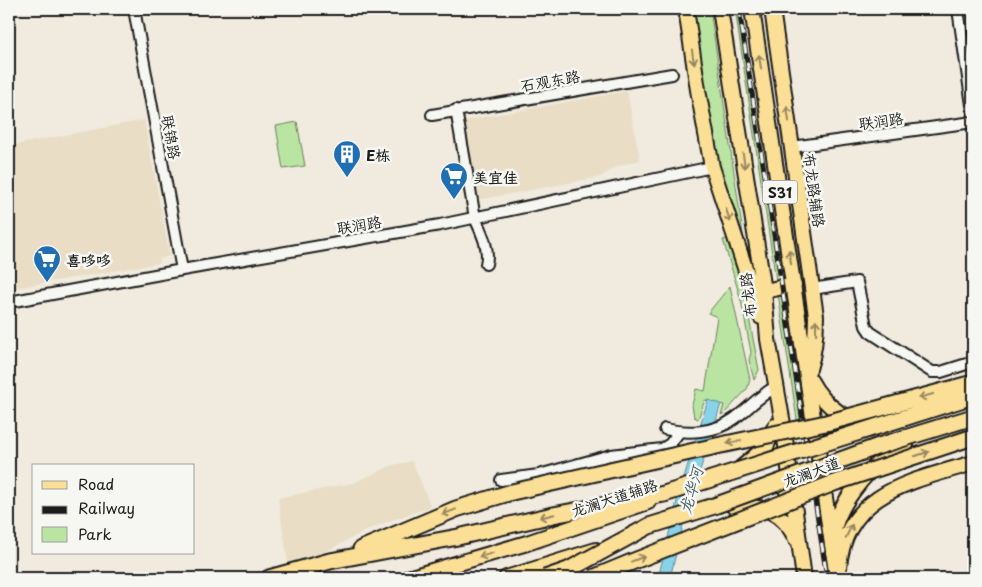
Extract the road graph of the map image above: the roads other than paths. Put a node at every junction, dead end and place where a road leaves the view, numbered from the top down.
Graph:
1 (134, 9) edge
2 (686, 9) edge
3 (720, 9) edge
4 (772, 9) edge
5 (958, 9) edge
6 (753, 11) edge
7 (672, 74) dead end
8 (456, 110) junction
9 (973, 112) edge
10 (432, 115) dead end
11 (973, 122) edge
12 (792, 147) junction
13 (712, 167) junction
14 (475, 218) junction
15 (486, 264) dead end
16 (182, 270) junction
17 (794, 285) junction
18 (812, 290) junction
19 (764, 292) junction
20 (9, 302) edge
21 (768, 339) junction
22 (973, 362) edge
23 (807, 374) junction
24 (973, 383) edge
25 (778, 392) junction
26 (973, 396) edge
27 (973, 400) edge
28 (973, 417) edge
29 (973, 424) edge
30 (887, 426) junction
31 (665, 429) dead end
32 (679, 432) junction
33 (973, 437) edge
34 (906, 445) junction
35 (818, 447) junction
36 (787, 458) junction
37 (973, 464) edge
38 (822, 475) junction
39 (501, 480) dead end
40 (721, 480) junction
41 (792, 486) junction
42 (665, 496) junction
43 (733, 506) junction
44 (652, 529) junction
45 (800, 547) junction
46 (832, 547) junction
47 (453, 572) edge
48 (269, 578) edge
49 (299, 578) edge
50 (408, 578) edge
51 (506, 578) edge
52 (545, 578) edge
53 (593, 578) edge
54 (804, 578) edge
55 (838, 578) edge

1 - 16 street, 联锦路
2 -> 13 main road
3 -> 19 main road, 布龙路 / S31
12 -> 4 main road, 布龙路辅路
5 - 9 street
17 -> 6 main road, S31
7 - 8 street, 石观东路
8 - 10 street, 石观东路
8 - 14 street
11 - 12 street, 联润路
12 - 18 main road, 布龙路辅路
13 - 14 street, 联润路
13 -> 21 main road
14 - 15 street
14 - 16 street, 联润路
16 - 20 street, 联润路
17 - 19 main road
17 - 23 main road, S31
18 - 22 street
23 -> 18 main road, 布龙路辅路
19 - 21 main road, 布龙路 / S31
21 - 25 main road, 布龙路 / S31
23 - 30 main road
23 - 35 main road, S31
24 -> 49 highway, bridge
25 - 32 street
25 - 36 main road, 布龙路 / S31
25 - 40 main road
26 - 42 highway, 龙澜大道, bridge
27 - 30 main road, 龙澜大道辅路
28 - 44 highway, 龙澜大道, bridge
29 - 34 main road
30 - 35 main road, 龙澜大道辅路
31 - 32 street
32 - 39 street
53 -> 33 highway, bridge
34 - 38 main road
34 - 46 main road
35 - 36 main road, 龙澜大道辅路
35 - 38 main road, S31
36 - 40 main road, 龙澜大道辅路
36 - 41 main road, 布龙路 / S31
55 -> 37 main road
38 - 41 main road
38 - 46 main road, S31
40 - 42 main road, 龙澜大道辅路, bridge
41 - 43 main road
41 - 45 main road, 布龙路 / S31
42 -> 47 main road, 龙澜大道辅路
42 -> 48 highway, 龙澜大道
43 - 44 main road
43 - 45 main road
44 - 51 main road
44 - 52 highway, 龙澜大道, bridge
45 - 54 main road, 布龙路 / S31
46 - 55 main road, S31
47 - 50 main road, 龙澜大道辅路

